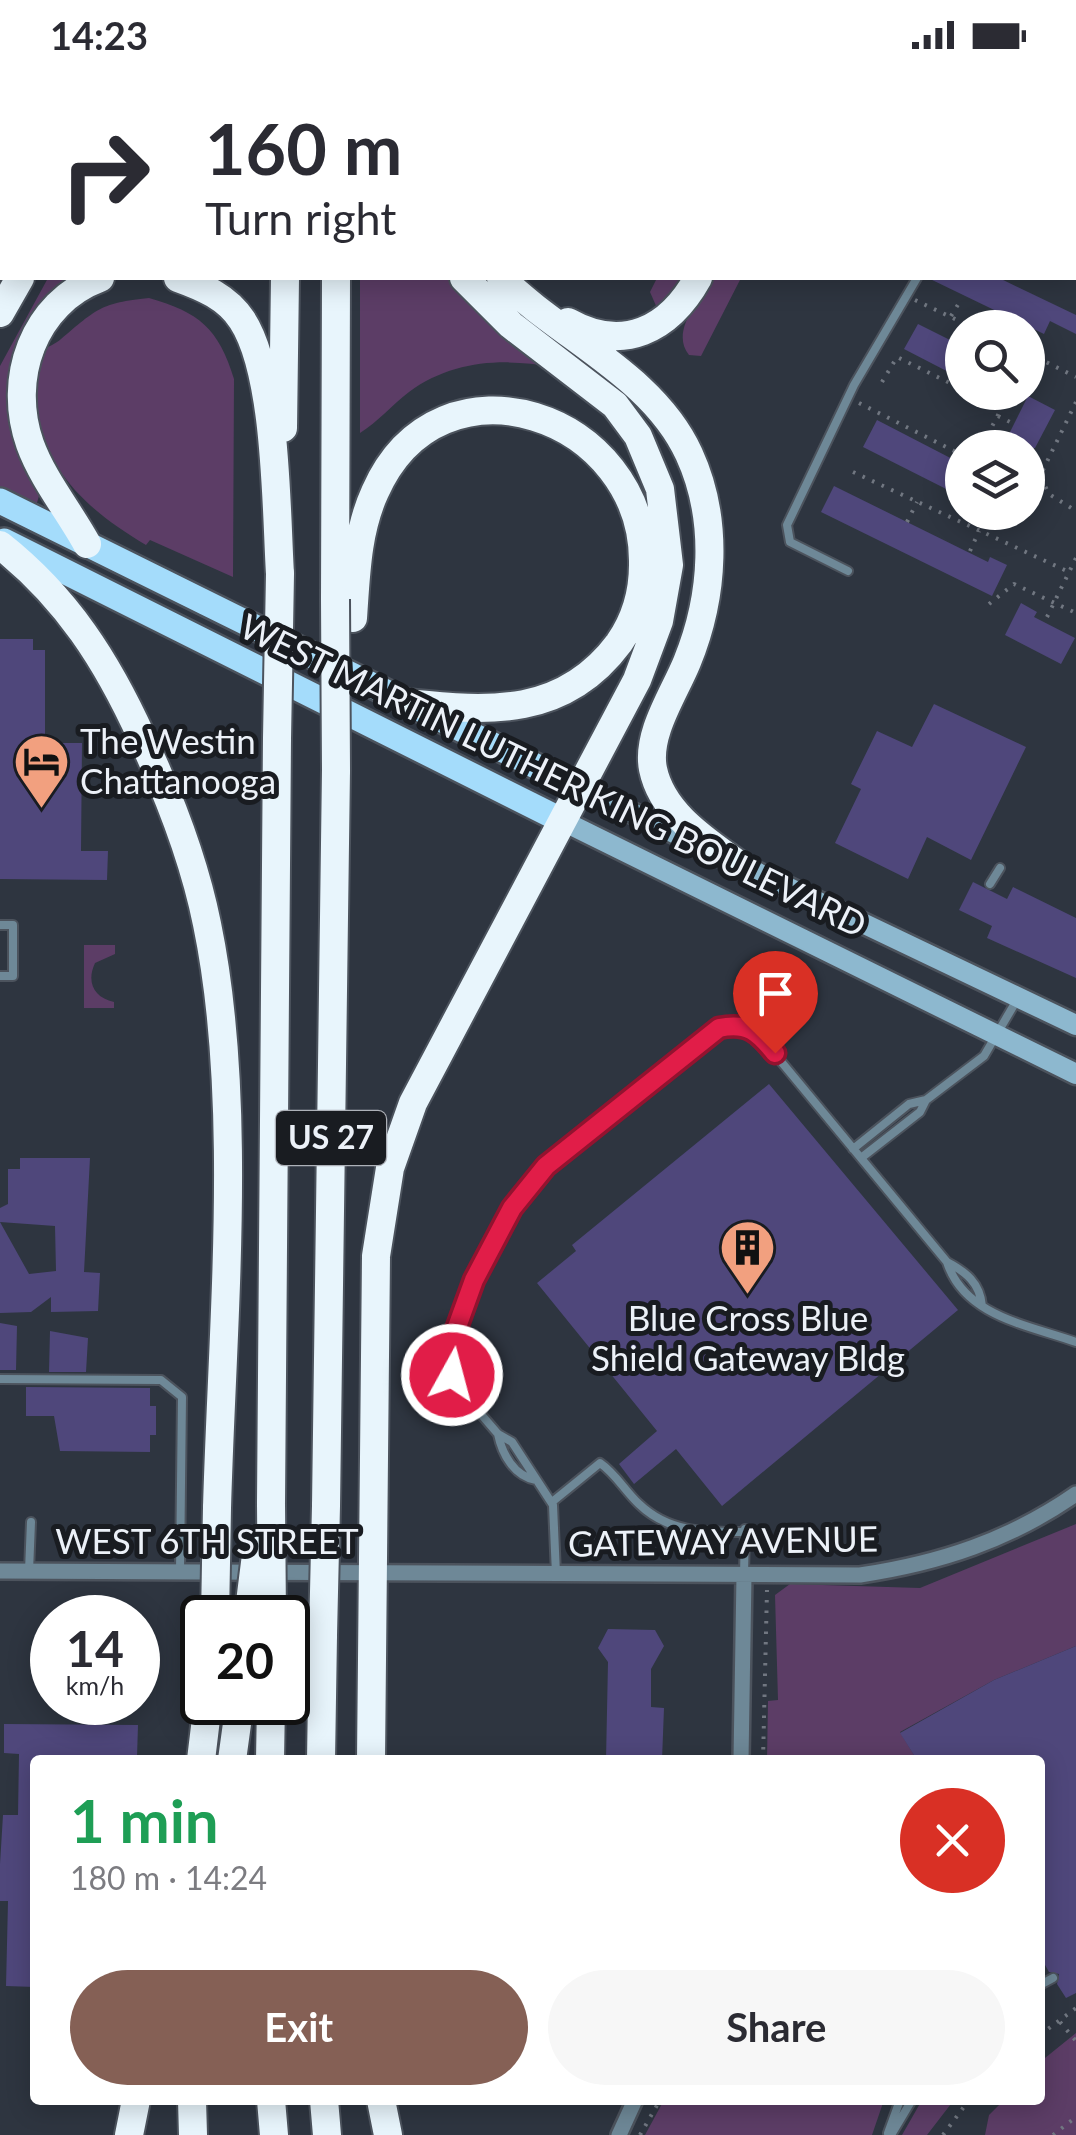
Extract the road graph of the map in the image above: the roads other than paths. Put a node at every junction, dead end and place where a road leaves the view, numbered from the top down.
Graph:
1 (19, 280) edge
2 (96, 280) edge
3 (182, 280) edge
4 (285, 280) edge
5 (336, 280) edge
6 (466, 280) edge
7 (506, 280) edge
8 (507, 280) edge
9 (697, 280) edge
10 (916, 280) edge
11 (0, 313) edge
12 (0, 501) edge
13 (0, 542) edge
14 (87, 544) junction
15 (848, 572) dead end
16 (280, 574) junction
17 (344, 609) junction
18 (408, 703) junction
19 (580, 788) junction
20 (563, 820) junction
21 (738, 864) junction
22 (1000, 868) dead end
23 (990, 884) dead end
24 (0, 925) edge
25 (0, 976) edge
26 (1018, 998) junction
27 (1076, 1025) edge
28 (999, 1036) junction
29 (1076, 1074) edge
30 (926, 1100) junction
31 (853, 1149) junction
32 (862, 1158) junction
33 (1076, 1342) edge
34 (0, 1378) edge
35 (1076, 1494) edge
36 (552, 1502) junction
37 (266, 1505) junction
38 (31, 1522) dead end
39 (0, 1571) edge
40 (30, 1571) junction
41 (180, 1572) junction
42 (375, 1574) junction
43 (414, 1574) joint
44 (556, 1574) junction
45 (744, 1574) junction
46 (215, 1595) edge
47 (252, 1595) edge
48 (271, 1595) edge
49 (205, 1725) edge
50 (237, 1725) edge
51 (270, 1725) edge
52 (201, 1755) edge
53 (233, 1755) edge
54 (270, 1755) edge
55 (322, 1755) edge
56 (370, 1755) edge
57 (741, 1755) edge
58 (1053, 1978) dead end
59 (1045, 1983) edge
60 (135, 2105) edge
61 (192, 2105) edge
62 (271, 2105) edge
63 (324, 2105) edge
64 (382, 2105) edge
65 (633, 2105) edge
66 (898, 2105) edge
67 (909, 2105) edge
68 (130, 2135) edge
69 (194, 2135) edge
70 (274, 2135) edge
71 (327, 2135) edge
72 (388, 2135) edge
73 (619, 2135) edge
74 (889, 2135) edge

1 - 11 highway
2 - 14 highway
3 - 16 highway
4 - 16 highway, US 27
5 - 17 highway, US 27
6 - 19 highway
7 - 21 highway
8 - 9 highway
10 - 15 lane
12 - 14 main road, WEST MARTIN LUTHER KING BOULEVARD
13 - 20 main road, WEST MARTIN LUTHER KING BOULEVARD
13 - 46 highway, bridge
14 - 18 main road, WEST MARTIN LUTHER KING BOULEVARD
16 - 37 highway, US 27, bridge
17 - 18 highway
17 - 55 highway, US 27, bridge
18 - 19 main road, WEST MARTIN LUTHER KING BOULEVARD
19 - 20 highway
19 - 21 main road, WEST MARTIN LUTHER KING BOULEVARD
20 - 28 main road, WEST MARTIN LUTHER KING BOULEVARD
20 - 42 highway
21 - 26 main road, WEST MARTIN LUTHER KING BOULEVARD
22 - 23 lane
24 - 25 lane
26 - 27 main road, WEST MARTIN LUTHER KING BOULEVARD
26 - 28 lane
28 - 29 main road, WEST MARTIN LUTHER KING BOULEVARD
28 - 30 lane
30 - 31 lane
30 - 32 lane
31 - 32 lane
31 - 36 lane
32 - 33 lane
34 - 41 lane
35 - 45 street, GATEWAY AVENUE
36 - 44 lane
36 - 45 lane
37 - 47 highway, bridge
37 - 48 highway, US 27, bridge
38 - 40 lane
39 - 40 street, WEST 6TH STREET
40 - 41 street, WEST 6TH STREET
41 - 42 street, WEST 6TH STREET
42 - 43 street, WEST 6TH STREET
42 - 56 highway
43 - 44 street, GATEWAY AVENUE
44 - 45 street, GATEWAY AVENUE
45 - 57 street
49 - 52 highway
50 - 53 highway
51 - 54 highway
58 - 59 lane
60 - 68 highway
61 - 69 highway
62 - 70 highway
63 - 71 highway
64 - 72 highway
65 - 73 street
66 - 74 lane
67 - 74 lane

